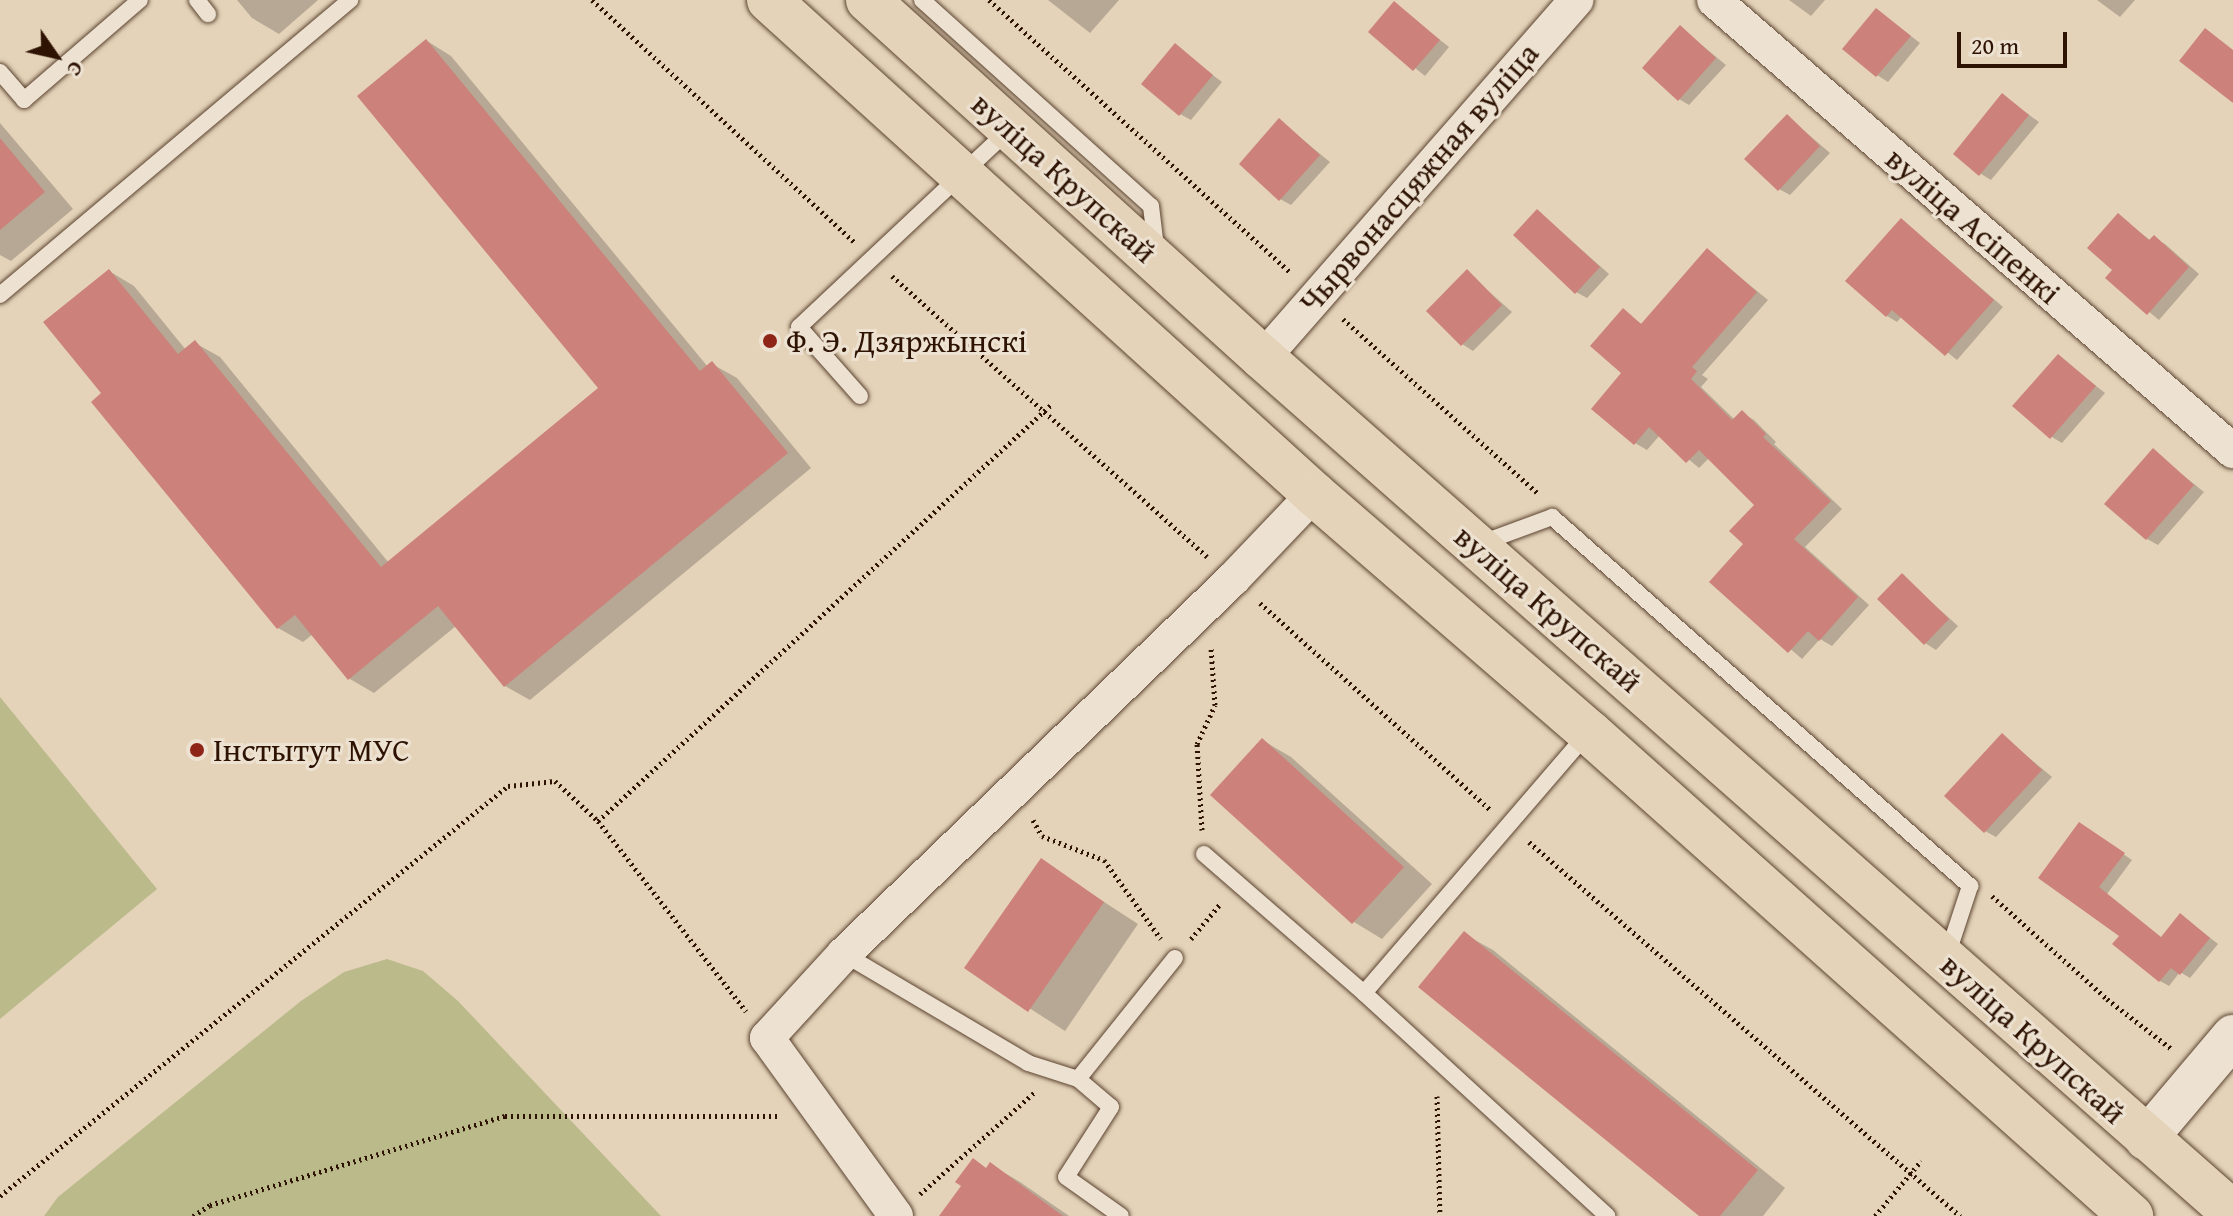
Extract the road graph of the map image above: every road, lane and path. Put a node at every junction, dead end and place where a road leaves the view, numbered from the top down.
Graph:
1 (140, 0) edge
2 (197, 0) edge
3 (350, 0) edge
4 (592, 0) edge
5 (769, 0) edge
6 (868, 0) edge
7 (922, 0) edge
8 (1576, 0) edge
9 (1714, 0) edge
10 (208, 14) dead end
11 (0, 72) edge
12 (1010, 129) junction
13 (962, 176) junction
14 (872, 259) junction
15 (1157, 262) junction
16 (0, 295) edge
17 (1263, 358) junction
18 (860, 396) dead end
19 (1052, 404) dead end
20 (1043, 412) junction
21 (2233, 451) edge
22 (1314, 494) junction
23 (1475, 546) junction
24 (1233, 579) junction
25 (1207, 604) junction
26 (1589, 732) junction
27 (1016, 789) junction
28 (598, 821) junction
29 (1509, 825) junction
30 (1204, 854) joint
31 (1237, 884) junction
32 (844, 954) junction
33 (1175, 958) junction
34 (1945, 961) junction
35 (1364, 993) junction
36 (2233, 1036) edge
37 (767, 1038) junction
38 (1436, 1059) junction
39 (1057, 1073) junction
40 (1078, 1079) junction
41 (824, 1116) junction
42 (2146, 1139) junction
43 (1921, 1161) dead end
44 (1911, 1173) junction
45 (0, 1196) edge
46 (2233, 1213) edge
47 (193, 1216) edge
48 (896, 1216) edge
49 (1121, 1216) edge
50 (1440, 1216) edge
51 (1607, 1216) edge
52 (1875, 1216) edge
53 (1960, 1216) edge
54 (2131, 1216) edge

1 - 11 lane
2 - 10 lane
3 - 16 lane
4 - 14 path
5 - 13 main road, вуліца Крупскай
6 - 12 main road, вуліца Крупскай
7 - 15 lane
8 - 17 street, Чырвонасцяжная вуліца
9 - 21 street, вуліца Асіпенкі
12 - 13 lane
12 - 15 main road, вуліца Крупскай
13 - 14 lane
13 - 22 main road, вуліца Крупскай
14 - 18 lane
14 - 20 path
15 - 17 main road, вуліца Крупскай
17 - 23 main road, вуліца Крупскай
19 - 20 path
20 - 24 path
20 - 28 path
22 - 24 street
22 - 26 main road, вуліца Крупскай
23 - 34 main road, вуліца Крупскай
23 - 34 lane
24 - 25 street
24 - 29 path
25 - 27 street
25 - 30 path
26 - 29 lane
26 - 54 main road, вуліца Крупскай
27 - 32 street
27 - 33 path
28 - 37 path
28 - 45 path
29 - 35 lane
29 - 44 path
30 - 31 lane
31 - 33 path
31 - 35 lane
32 - 37 street
32 - 39 lane
33 - 40 lane
34 - 42 main road, вуліца Крупскай
35 - 38 lane
36 - 42 street
37 - 41 street
38 - 50 path
38 - 51 lane
39 - 40 lane
39 - 48 path
40 - 49 lane
41 - 47 path
41 - 48 street
42 - 46 main road, вуліца Крупскай
43 - 44 path
44 - 52 path
44 - 53 path

